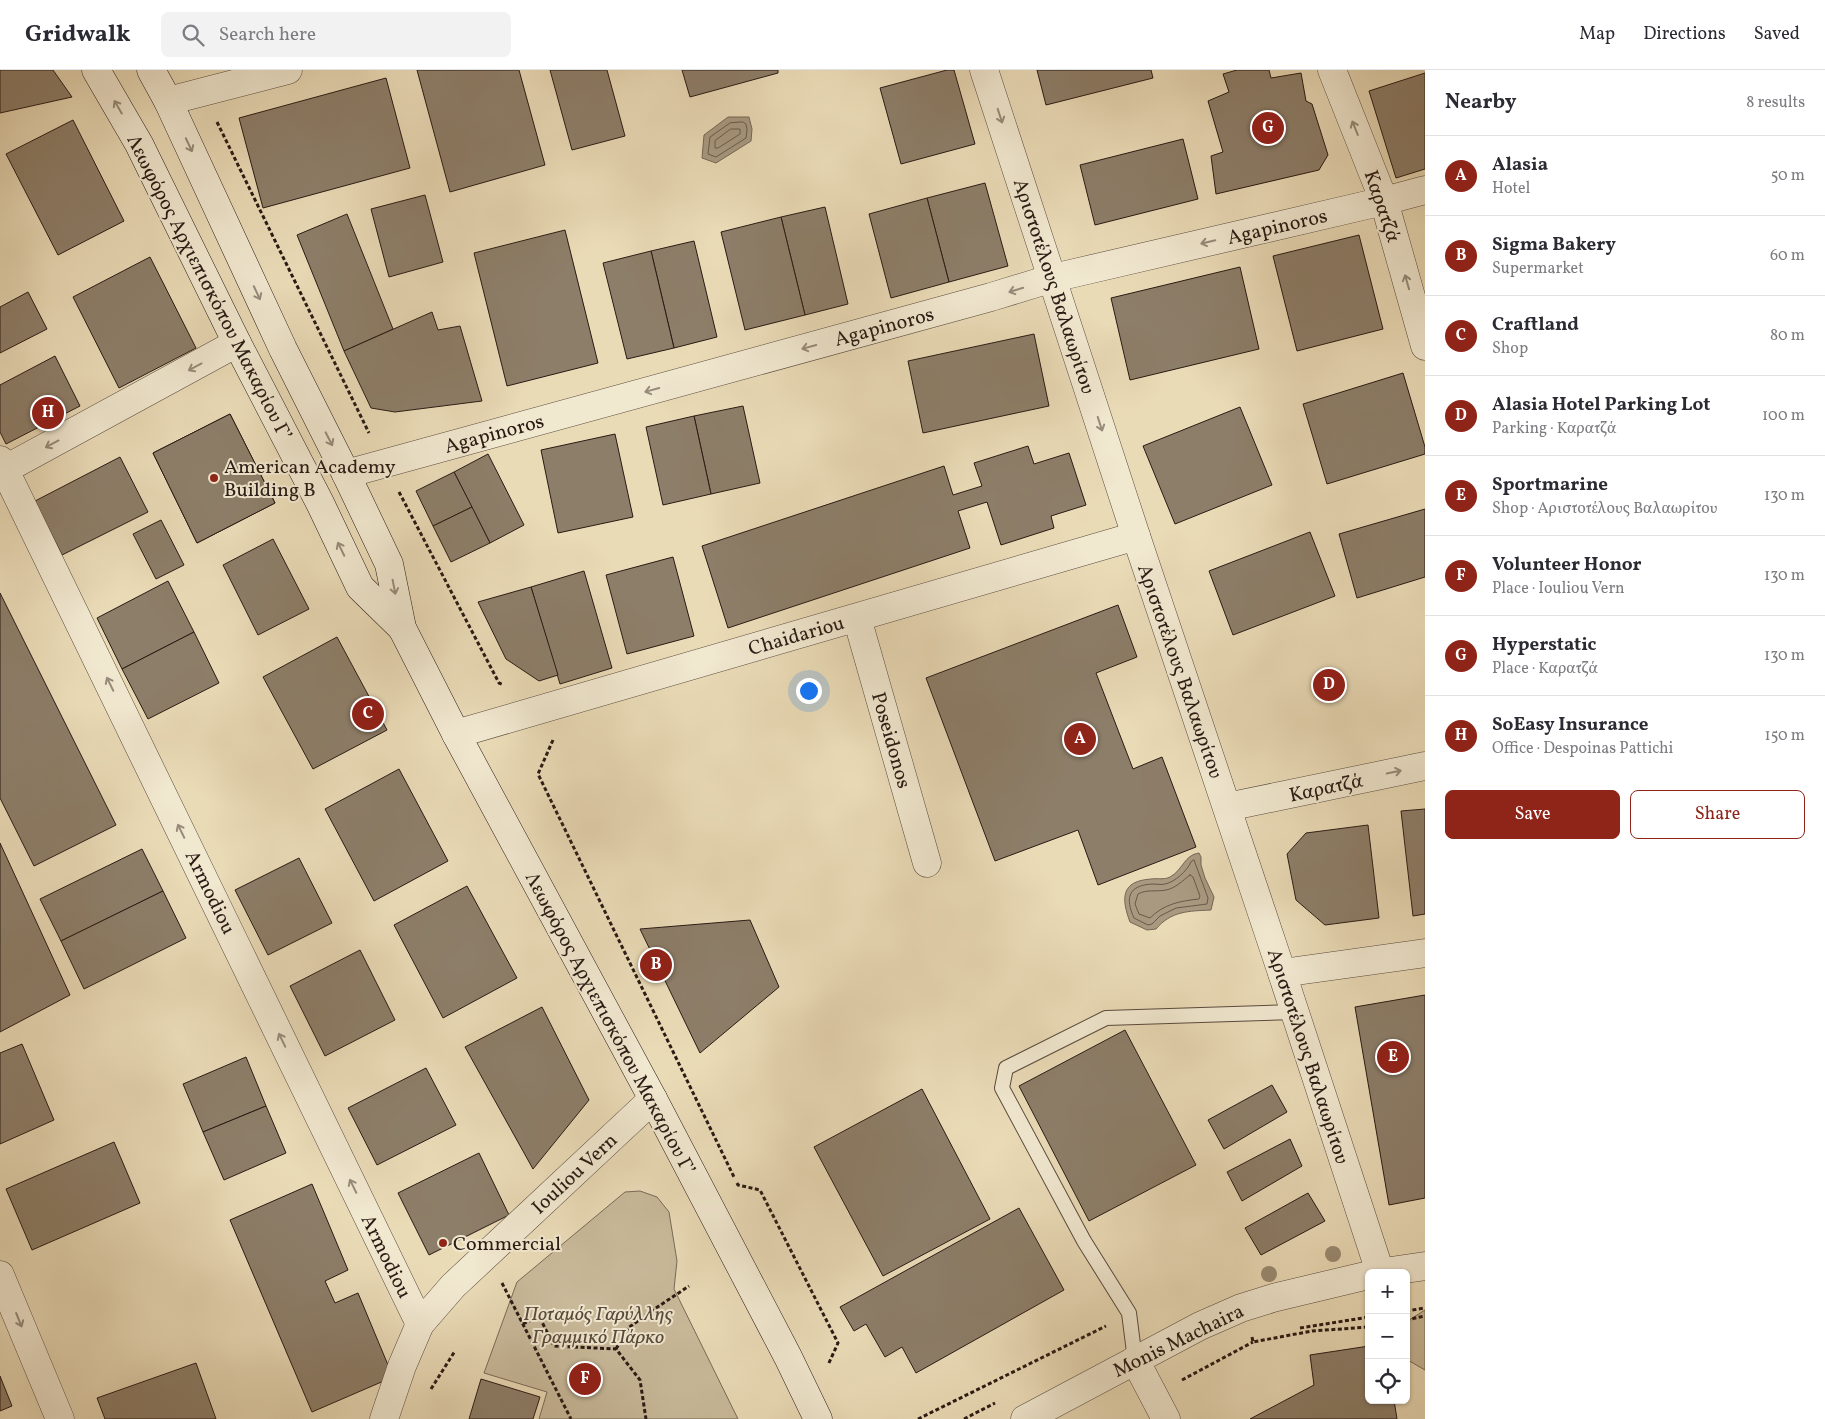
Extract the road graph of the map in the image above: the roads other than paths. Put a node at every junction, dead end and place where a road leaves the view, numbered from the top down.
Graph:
1 (96, 70) edge
2 (151, 70) edge
3 (288, 70) edge
4 (984, 70) edge
5 (1332, 70) edge
6 (168, 101) junction
7 (1425, 190) edge
8 (1384, 201) junction
9 (1053, 278) junction
10 (237, 343) junction
11 (1425, 346) edge
12 (2, 467) edge
13 (346, 474) junction
14 (1136, 536) junction
15 (857, 618) junction
16 (402, 628) junction
17 (456, 734) junction
18 (1425, 766) edge
19 (1227, 807) junction
20 (927, 863) dead end
21 (1425, 953) edge
22 (1282, 973) junction
23 (1295, 1012) junction
24 (652, 1099) junction
25 (1425, 1266) edge
26 (1374, 1269) edge
27 (1404, 1269) edge
28 (1365, 1275) edge
29 (0, 1276) edge
30 (420, 1324) junction
31 (1135, 1360) junction
32 (60, 1419) edge
33 (384, 1419) edge
34 (818, 1419) edge
35 (1025, 1419) edge
36 (1166, 1419) edge

10 -> 1 street, Λεωφόρος Αρχιεπισκόπου Μακαρίου Γ’
2 - 6 street, Λεωφόρος Αρχιεπισκόπου Μακαρίου Γ’
3 - 6 street
4 -> 9 street, Αριστοτέλους Βαλαωρίτου
8 -> 5 street, Καρατζά
6 -> 13 street, Λεωφόρος Αρχιεπισκόπου Μακαρίου Γ’
7 - 8 street, Agapinoros
8 -> 9 street, Agapinoros
11 -> 8 street, Καρατζά
9 -> 13 street, Agapinoros
9 -> 14 street, Αριστοτέλους Βαλαωρίτου
10 -> 12 street
16 -> 10 street, Λεωφόρος Αρχιεπισκόπου Μακαρίου Γ’
30 -> 12 street, Armodiou
13 -> 16 street, Λεωφόρος Αρχιεπισκόπου Μακαρίου Γ’
14 - 15 street, Chaidariou
14 - 19 street, Αριστοτέλους Βαλαωρίτου
15 - 17 street, Chaidariou
15 - 20 street, Poseidonos
16 - 17 street, Λεωφόρος Αρχιεπισκόπου Μακαρίου Γ’
17 - 24 street, Λεωφόρος Αρχιεπισκόπου Μακαρίου Γ’
19 -> 18 street, Καρατζά
19 - 22 street, Αριστοτέλους Βαλαωρίτου
21 - 22 street
22 - 23 street, Αριστοτέλους Βαλαωρίτου
23 - 26 street, Αριστοτέλους Βαλαωρίτου
23 - 31 lane
24 - 30 street, Iouliou Vern
24 - 34 street, Λεωφόρος Αρχιεπισκόπου Μακαρίου Γ’
25 - 27 street, Monis Machaira
28 - 31 street, Monis Machaira
29 -> 32 street
30 - 33 street, Iouliou Vern
31 - 35 street, Monis Machaira
31 - 36 street

